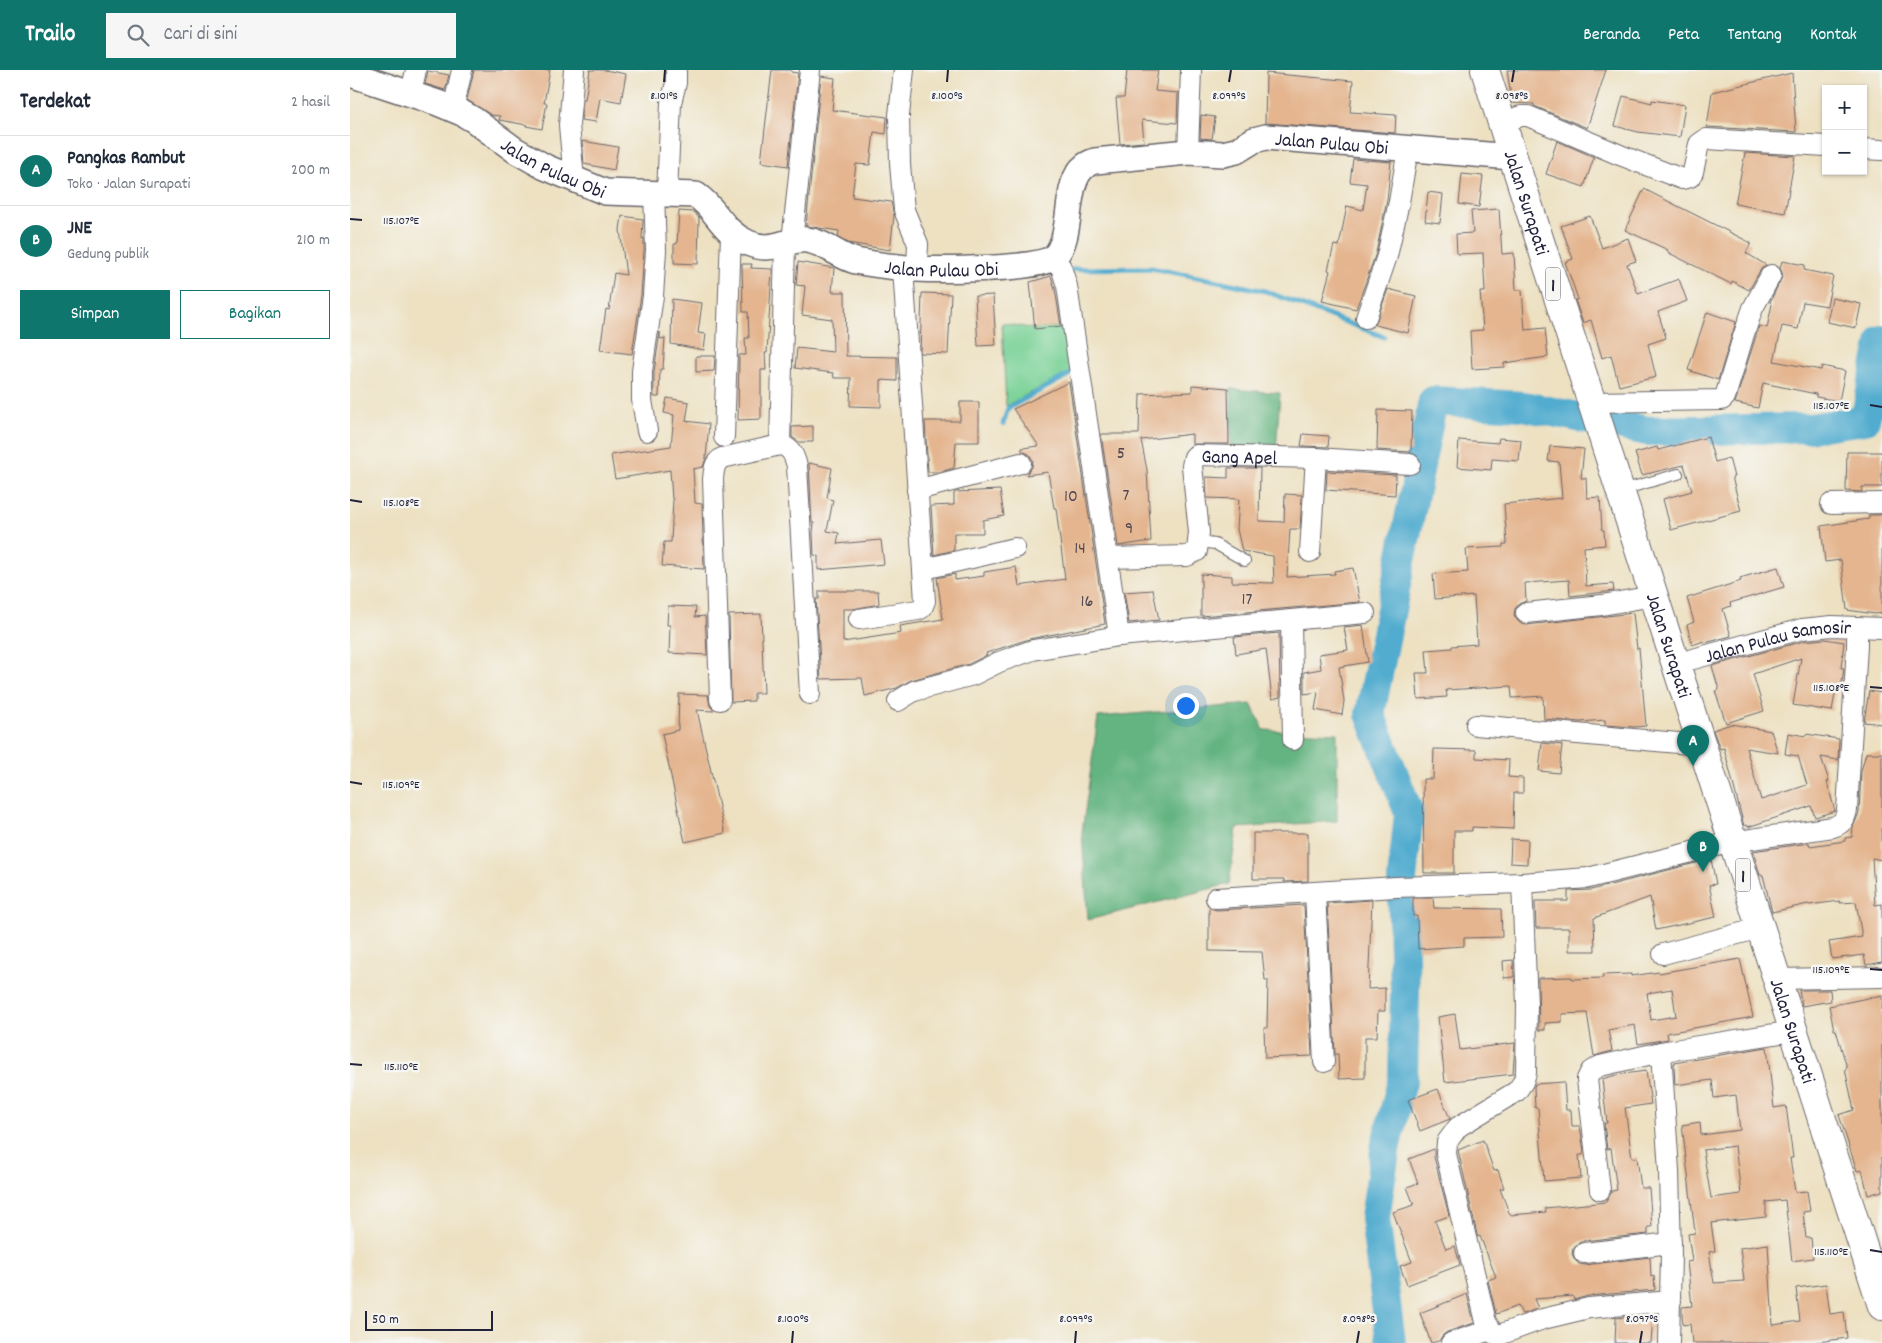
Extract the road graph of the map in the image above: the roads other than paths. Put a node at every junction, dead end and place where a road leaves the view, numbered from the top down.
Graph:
1 (462, 70) edge
2 (574, 70) edge
3 (676, 70) edge
4 (810, 70) edge
5 (904, 70) edge
6 (1191, 70) edge
7 (1485, 70) edge
8 (350, 74) edge
9 (413, 82) edge
10 (453, 109) junction
11 (1501, 123) junction
12 (1822, 146) edge
13 (1408, 149) junction
14 (1867, 149) edge
15 (1882, 150) edge
16 (1188, 152) junction
17 (1512, 157) junction
18 (574, 180) junction
19 (661, 193) junction
20 (731, 234) junction
21 (788, 244) junction
22 (910, 268) junction
23 (1060, 268) junction
24 (1771, 275) dead end
25 (1366, 318) dead end
26 (1592, 406) junction
27 (647, 431) dead end
28 (724, 437) dead end
29 (780, 445) junction
30 (1316, 458) junction
31 (1021, 463) dead end
32 (1410, 464) dead end
33 (1678, 474) dead end
34 (917, 490) junction
35 (1619, 491) junction
36 (1882, 503) edge
37 (1831, 504) dead end
38 (1200, 542) junction
39 (1015, 548) dead end
40 (1310, 552) dead end
41 (1109, 558) junction
42 (1245, 561) dead end
43 (924, 569) junction
44 (1653, 596) junction
45 (1364, 613) dead end
46 (1526, 613) dead end
47 (859, 619) dead end
48 (1291, 620) junction
49 (1857, 627) junction
50 (1882, 628) edge
51 (1119, 636) junction
52 (1675, 664) junction
53 (810, 694) dead end
54 (720, 700) dead end
55 (898, 701) dead end
56 (1476, 725) dead end
57 (1293, 740) dead end
58 (1701, 744) junction
59 (1732, 842) junction
60 (1522, 883) junction
61 (1315, 893) junction
62 (1216, 898) dead end
63 (1760, 928) junction
64 (1663, 954) dead end
65 (1882, 977) edge
66 (1776, 979) junction
67 (1793, 1031) junction
68 (1661, 1052) junction
69 (1324, 1062) dead end
70 (1600, 1190) dead end
71 (1670, 1243) junction
72 (1584, 1253) dead end
73 (1671, 1301) junction
74 (1882, 1306) edge
75 (1490, 1330) junction
76 (1451, 1343) edge
77 (1670, 1343) edge

1 - 10 street
2 - 18 street
3 - 19 street
4 - 21 street
5 - 22 street
6 - 16 street
7 - 11 highway, Jalan Surapati / 1
8 - 9 street, Jalan Pulau Obi
9 - 10 street, Jalan Pulau Obi
10 - 18 street, Jalan Pulau Obi
11 - 12 street
11 - 17 highway, Jalan Surapati / 1
13 - 16 street, Jalan Pulau Obi
13 - 17 street, Jalan Pulau Obi
13 - 25 street
14 - 15 street
16 - 23 street, Jalan Pulau Obi
17 - 26 highway, Jalan Surapati / 1
18 - 19 street, Jalan Pulau Obi
19 - 20 street, Jalan Pulau Obi
19 - 27 street
20 - 21 street, Jalan Pulau Obi
20 - 28 street
21 - 22 street, Jalan Pulau Obi
21 - 29 street
22 - 23 street, Jalan Pulau Obi
22 - 34 street
23 - 41 street
24 - 26 street
26 - 35 highway, Jalan Surapati / 1
29 - 53 street
29 - 54 street
30 - 32 street, Gang Apel
30 - 38 street, Gang Apel
30 - 40 street
31 - 34 street
33 - 35 lane
34 - 43 street
35 - 44 highway, Jalan Surapati / 1
36 - 37 street
38 - 41 street
38 - 42 lane
39 - 43 street
41 - 51 street
43 - 47 street
44 - 46 street
44 - 52 highway, Jalan Surapati / 1
45 - 48 street
48 - 51 street
48 - 57 street
49 - 50 street, Jalan Pulau Samosir
49 - 52 street, Jalan Pulau Samosir
49 - 59 street
51 - 55 street
52 - 58 highway, Jalan Surapati / 1
56 - 58 street
58 - 59 highway, Jalan Surapati / 1
59 - 60 street
59 - 63 highway, Jalan Surapati / 1
60 - 61 street
60 - 75 street
61 - 62 street
61 - 69 street
63 - 64 street
63 - 66 highway, Jalan Surapati / 1
65 - 66 street
66 - 67 highway, Jalan Surapati / 1
67 - 68 street
67 - 74 highway, Jalan Surapati / 1
68 - 70 street
68 - 71 street
71 - 72 street
71 - 73 street
73 - 75 street
73 - 77 street
75 - 76 street

